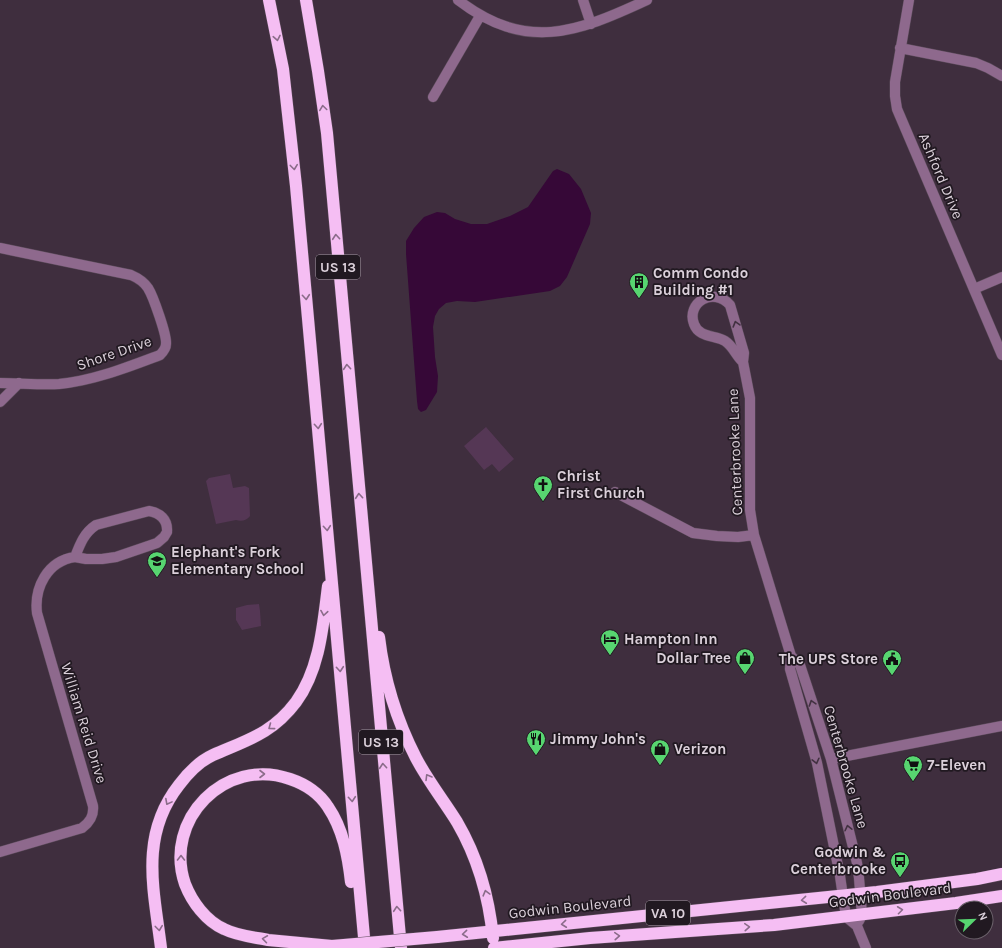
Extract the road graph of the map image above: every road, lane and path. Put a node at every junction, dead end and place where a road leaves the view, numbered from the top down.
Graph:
1 (269, 0) edge
2 (306, 0) edge
3 (458, 0) edge
4 (583, 0) edge
5 (647, 0) edge
6 (910, 0) edge
7 (480, 16) junction
8 (591, 24) junction
9 (900, 48) junction
10 (1002, 76) edge
11 (433, 97) dead end
12 (0, 248) edge
13 (1002, 277) edge
14 (974, 289) junction
15 (1002, 355) edge
16 (742, 362) junction
17 (0, 382) edge
18 (19, 383) junction
19 (0, 402) edge
20 (616, 492) dead end
21 (362, 535) junction
22 (754, 535) junction
23 (75, 557) junction
24 (330, 561) junction
25 (791, 656) junction
26 (1002, 726) edge
27 (831, 760) junction
28 (0, 852) edge
29 (1002, 874) edge
30 (860, 894) junction
31 (843, 896) junction
32 (1002, 896) edge
33 (862, 915) junction
34 (362, 916) junction
35 (846, 917) junction
36 (857, 926) junction
37 (493, 931) junction
38 (590, 938) junction
39 (161, 948) edge
40 (365, 948) edge
41 (401, 948) edge
42 (494, 948) edge
43 (563, 948) edge
44 (866, 948) edge

1 -> 24 highway, US 13
21 -> 2 highway, US 13
3 - 7 street
4 - 8 street
5 - 8 street
6 - 9 street, Ashford Drive
7 - 8 street
7 - 11 street
9 - 10 street
9 - 14 street, Ashford Drive
12 - 18 street, Shore Drive
13 - 14 street
14 - 15 street, Ashford Drive
16 -> 16 street, Centerbrooke Lane
16 - 22 street, Centerbrooke Lane
17 - 18 street, Shore Drive
18 - 19 street
20 - 22 street
37 -> 21 highway
41 -> 21 highway, US 13
22 - 25 street, Centerbrooke Lane
23 - 23 street
23 - 28 street, William Reid Drive
24 -> 34 highway, US 13
24 -> 39 highway
27 -> 25 street, Centerbrooke Lane
25 -> 31 street, Centerbrooke Lane
26 - 27 street
30 -> 27 street, Centerbrooke Lane
29 - 30 highway, Godwin Boulevard / VA 10
30 - 31 highway, Godwin Boulevard / VA 10
30 - 33 street, Centerbrooke Lane
31 - 35 street, Centerbrooke Lane
31 -> 37 highway, Godwin Boulevard / VA 10
33 -> 32 highway, Godwin Boulevard / VA 10
33 - 35 highway, Godwin Boulevard / VA 10
33 - 36 street
37 -> 34 highway, Godwin Boulevard / VA 10, bridge
34 - 40 highway, US 13
35 - 36 street
38 -> 35 highway, Godwin Boulevard / VA 10
36 - 44 street
37 - 42 highway
38 - 42 highway, Godwin Boulevard / VA 10
38 - 43 highway

